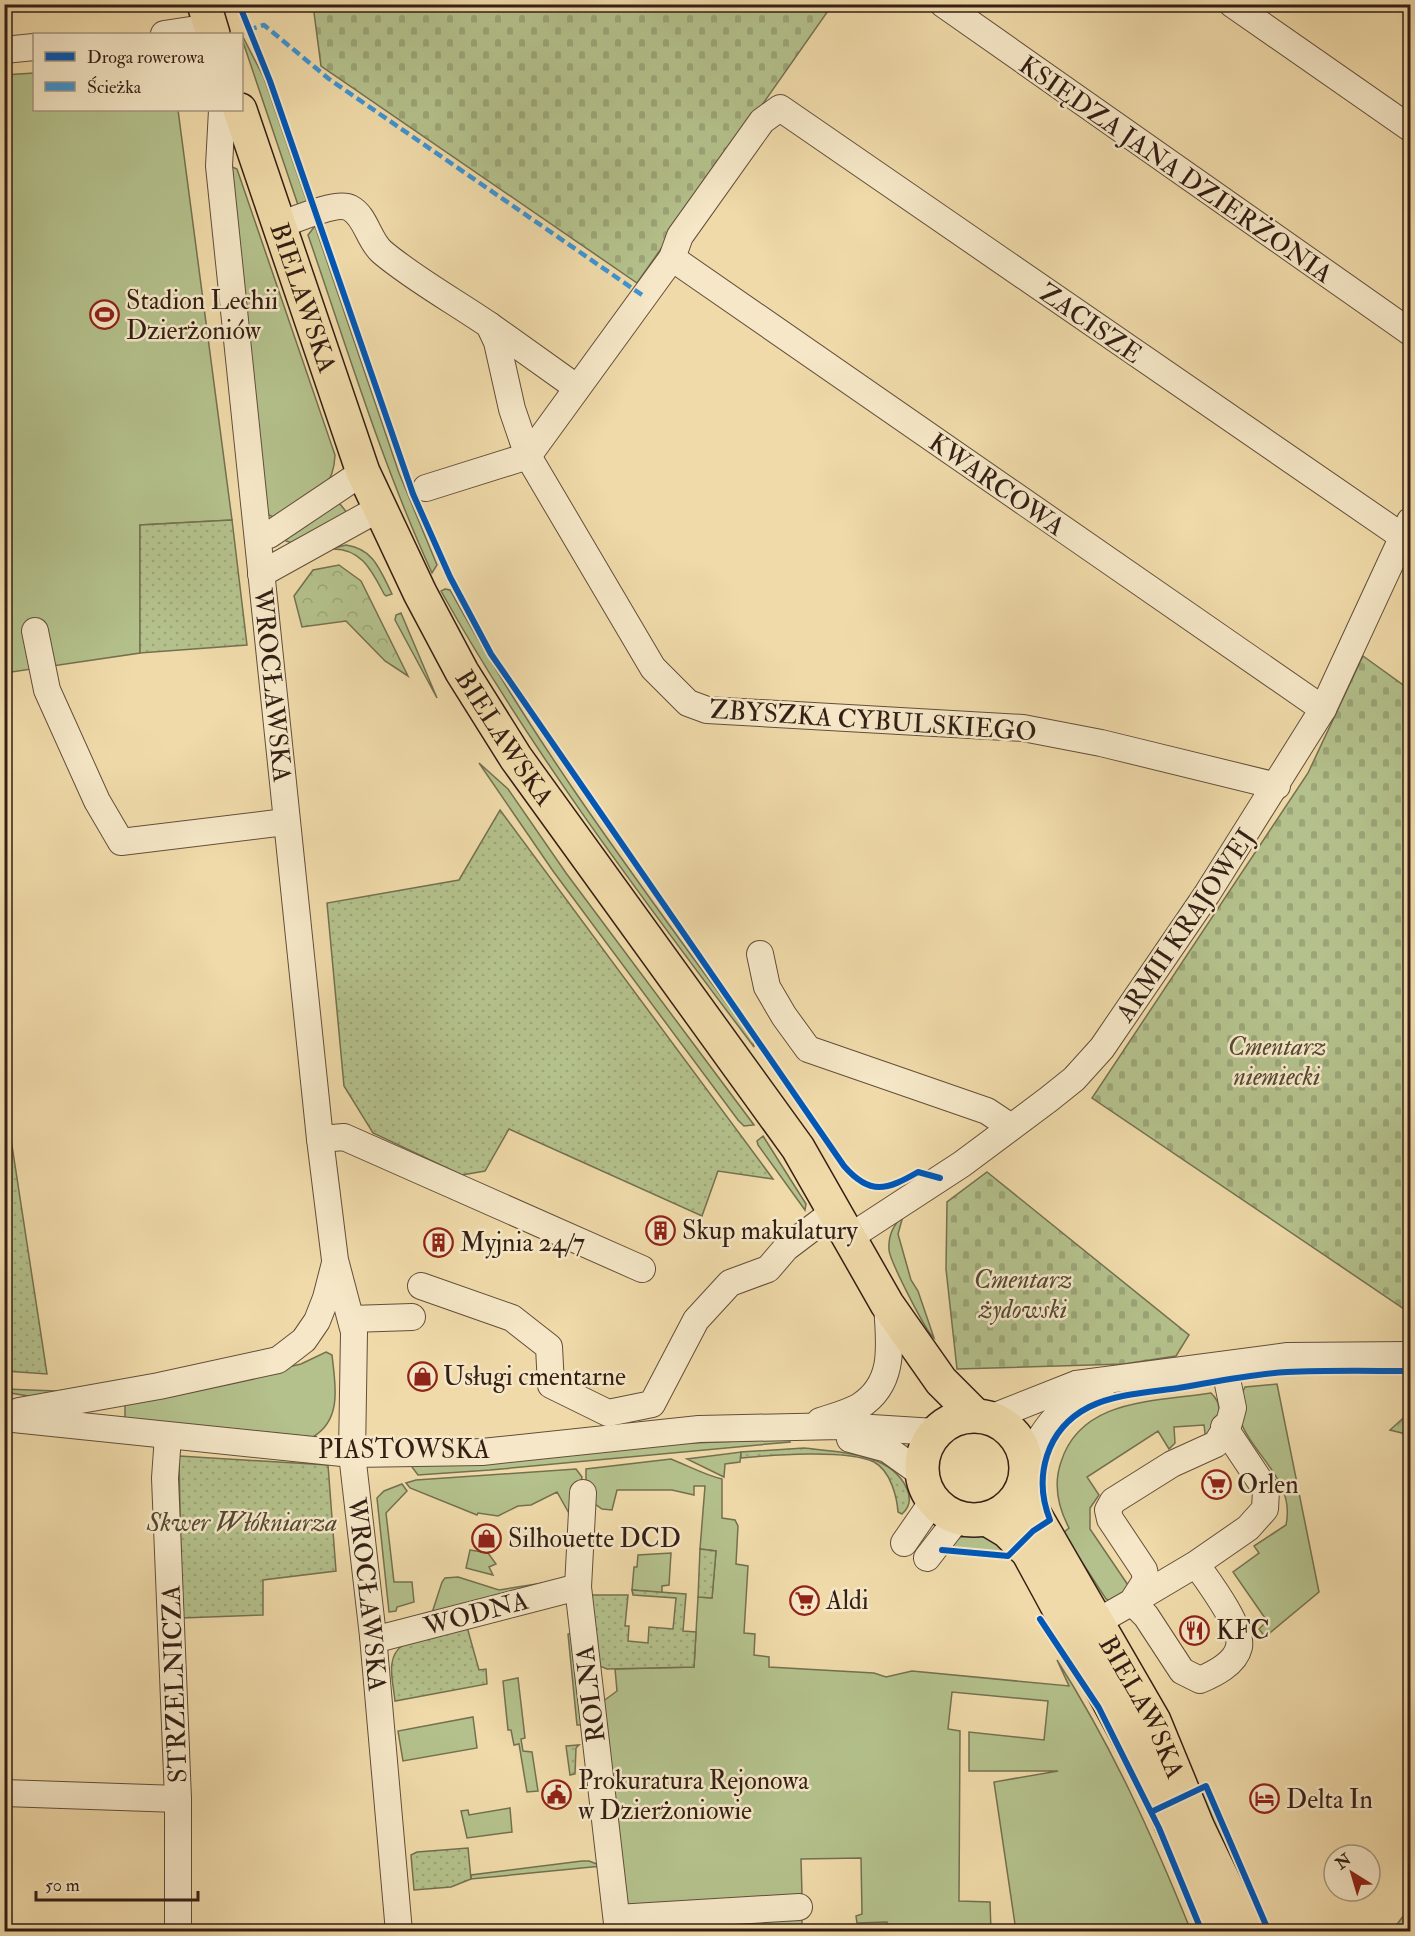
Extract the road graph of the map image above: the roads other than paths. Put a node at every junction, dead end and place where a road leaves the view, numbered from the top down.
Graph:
1 (943, 4) edge
2 (1232, 4) edge
3 (209, 22) edge
4 (168, 33) edge
5 (33, 47) edge
6 (4, 50) edge
7 (222, 111) edge
8 (240, 111) edge
9 (1410, 128) edge
10 (280, 225) junction
11 (672, 258) junction
12 (489, 325) junction
13 (1410, 332) edge
14 (576, 387) junction
15 (528, 456) junction
16 (363, 472) junction
17 (426, 488) dead end
18 (380, 508) junction
19 (1407, 529) edge
20 (258, 537) junction
21 (261, 574) junction
22 (35, 631) dead end
23 (1323, 710) junction
24 (1277, 786) junction
25 (285, 822) junction
26 (760, 954) dead end
27 (1011, 1127) junction
28 (320, 1139) junction
29 (843, 1223) junction
30 (335, 1260) junction
31 (642, 1269) dead end
32 (421, 1286) dead end
33 (887, 1304) junction
34 (412, 1317) dead end
35 (351, 1319) junction
36 (1410, 1355) edge
37 (1224, 1365) junction
38 (1132, 1378) junction
39 (4, 1413) edge
40 (983, 1416) junction
41 (4, 1418) edge
42 (1224, 1427) junction
43 (803, 1428) junction
44 (938, 1430) junction
45 (168, 1436) junction
46 (352, 1454) junction
47 (1024, 1476) junction
48 (583, 1493) dead end
49 (950, 1503) junction
50 (904, 1543) dead end
51 (927, 1558) dead end
52 (1196, 1564) junction
53 (578, 1587) junction
54 (1132, 1602) junction
55 (1097, 1622) junction
56 (373, 1636) junction
57 (1154, 1755) junction
58 (4, 1793) edge
59 (178, 1799) junction
60 (1188, 1832) junction
61 (799, 1907) dead end
62 (617, 1925) edge
63 (178, 1932) edge
64 (399, 1932) edge
65 (1220, 1932) edge
66 (1248, 1932) edge

1 - 13 street, KSIĘDZA JANA DZIERŻONIA
2 - 9 street
3 - 4 street
5 - 6 street
7 - 20 street, WROCŁAWSKA
8 - 10 main road, BIELAWSKA
10 - 12 street
10 - 16 main road, BIELAWSKA
11 - 14 street
11 - 19 street, ZACISZE
11 - 23 street, KWARCOWA
12 - 14 street
12 - 15 street, ZBYSZKA CYBULSKIEGO
14 - 15 street
15 - 17 street
15 - 24 street, ZBYSZKA CYBULSKIEGO
16 - 18 main road, BIELAWSKA
16 - 20 street
18 - 21 street
18 - 29 main road, BIELAWSKA
19 - 23 street, ARMII KRAJOWEJ
20 - 21 street, WROCŁAWSKA
21 - 25 street, WROCŁAWSKA
22 - 25 street
23 - 24 street, ARMII KRAJOWEJ
24 - 27 street, ARMII KRAJOWEJ
25 - 28 street, WROCŁAWSKA
26 - 27 street
27 - 29 street, ARMII KRAJOWEJ
28 - 30 street, WROCŁAWSKA
28 - 31 street
29 - 32 street, ARMII KRAJOWEJ
29 - 33 main road, BIELAWSKA
30 - 35 street, WROCŁAWSKA
30 - 39 street, WROCŁAWSKA
33 - 40 main road, BIELAWSKA
33 - 43 street
33 - 44 main road, BIELAWSKA
34 - 35 street
35 - 46 street, WROCŁAWSKA
36 - 37 street
37 - 38 street
37 - 42 street
38 - 40 street
38 - 47 street
40 - 44 main road
40 - 47 main road
41 - 45 street, PIASTOWSKA
42 - 52 street
42 - 54 street
43 - 44 street, PIASTOWSKA
43 - 46 street, PIASTOWSKA
43 - 49 street, PIASTOWSKA
44 - 49 main road
45 - 46 street, PIASTOWSKA
45 - 59 street, STRZELNICZA
46 - 56 street, WROCŁAWSKA
47 - 49 main road
47 - 55 main road, BIELAWSKA
48 - 53 street, ROLNA
49 - 50 street
49 - 51 street
49 - 57 main road, BIELAWSKA
52 - 54 street
52 - 54 street
53 - 56 street, WODNA
53 - 62 street, ROLNA
54 - 55 street
55 - 57 main road, BIELAWSKA
56 - 64 street, WROCŁAWSKA
57 - 60 main road, BIELAWSKA
58 - 59 street
59 - 63 street, STRZELNICZA
60 - 65 main road, BIELAWSKA
60 - 66 main road, BIELAWSKA
61 - 62 street

